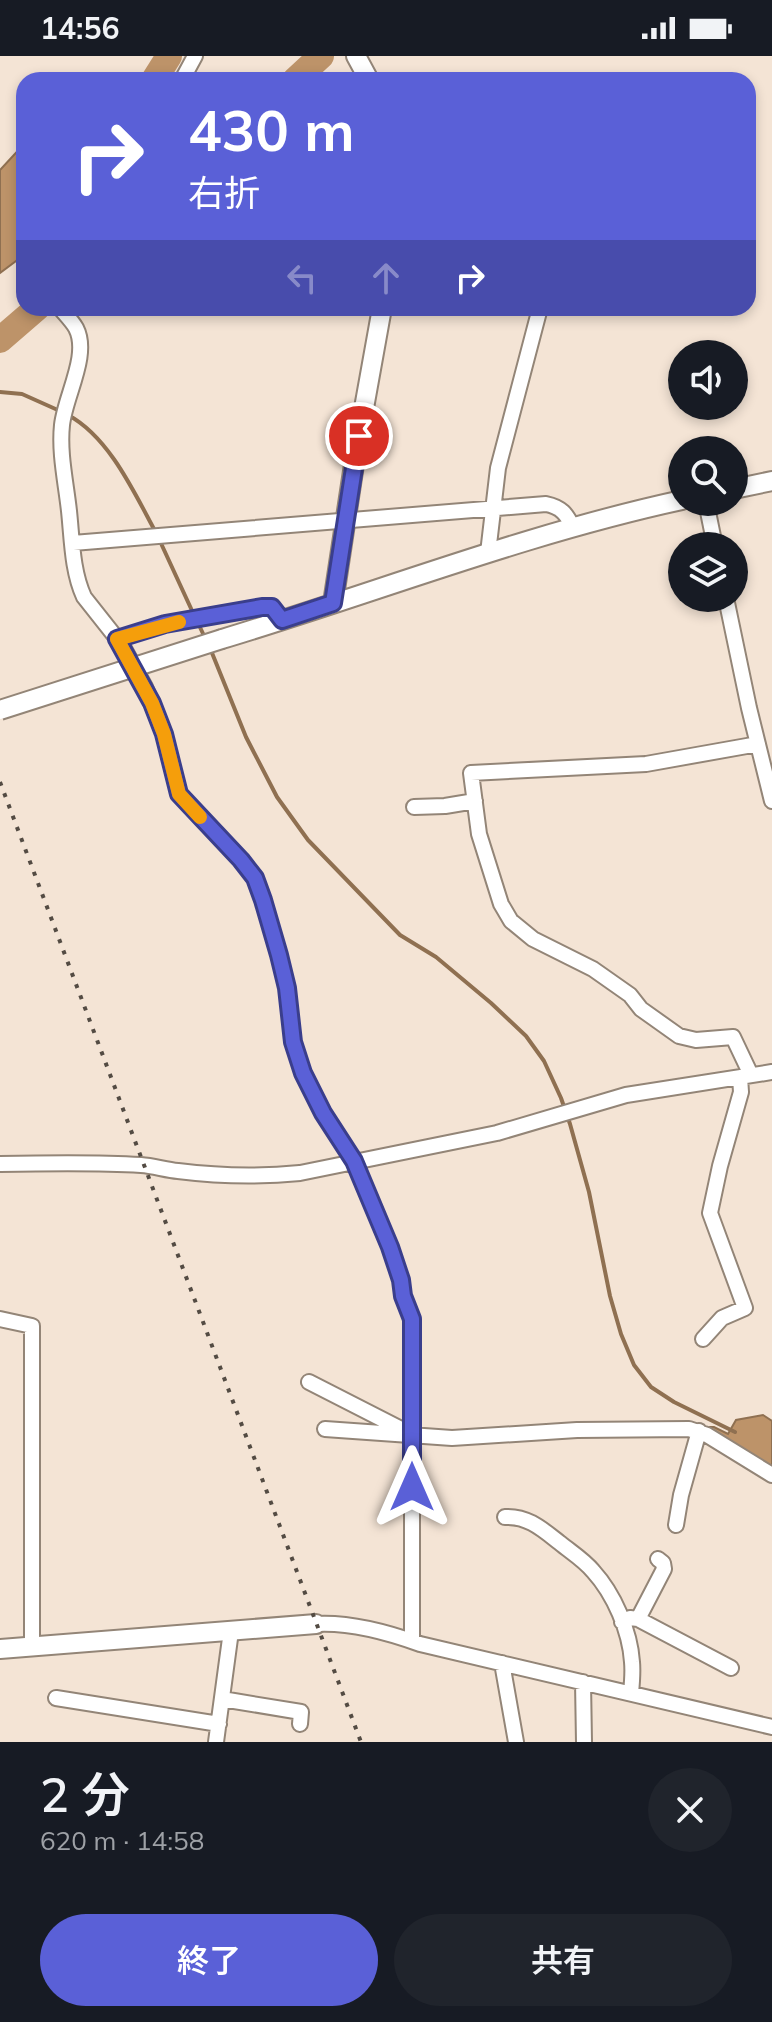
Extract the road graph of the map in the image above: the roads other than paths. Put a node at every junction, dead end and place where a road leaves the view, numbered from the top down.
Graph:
1 (67, 316) edge
2 (381, 316) edge
3 (538, 316) edge
4 (772, 481) edge
5 (748, 486) edge
6 (668, 504) edge
7 (493, 507) junction
8 (346, 521) junction
9 (573, 528) junction
10 (73, 543) junction
11 (488, 553) junction
12 (333, 603) junction
13 (729, 612) edge
14 (282, 620) junction
15 (117, 639) junction
16 (0, 710) edge
17 (758, 744) junction
18 (475, 801) junction
19 (772, 801) edge
20 (414, 807) dead end
21 (772, 1072) edge
22 (746, 1076) junction
23 (354, 1161) junction
24 (0, 1164) edge
25 (0, 1319) edge
26 (703, 1339) dead end
27 (309, 1382) dead end
28 (325, 1429) dead end
29 (699, 1431) junction
30 (412, 1435) junction
31 (772, 1475) edge
32 (505, 1517) dead end
33 (676, 1525) dead end
34 (658, 1559) dead end
35 (638, 1619) junction
36 (622, 1622) junction
37 (316, 1624) joint
38 (231, 1631) junction
39 (412, 1641) junction
40 (32, 1647) junction
41 (0, 1649) edge
42 (502, 1663) junction
43 (731, 1668) dead end
44 (583, 1682) junction
45 (631, 1693) junction
46 (56, 1698) dead end
47 (222, 1699) junction
48 (219, 1724) junction
49 (300, 1724) dead end
50 (772, 1727) edge
51 (216, 1742) edge
52 (516, 1742) edge
53 (584, 1742) edge

1 - 10 street
2 - 8 street
3 - 7 street
4 - 5 street
6 - 9 street
7 - 8 street
7 - 9 street
7 - 11 street
8 - 10 street
8 - 12 street
9 - 11 street
10 - 15 street
11 - 12 street
12 - 14 street
13 - 17 street
14 - 15 street
14 - 16 street, bridge
15 - 23 street
17 - 18 street
17 - 19 street
18 - 20 street
18 - 22 street
21 - 22 street
22 - 23 street
22 - 26 street
23 - 24 street
23 - 30 street
25 - 40 street
27 - 30 street
28 - 30 street
29 - 30 street
29 - 31 street
29 - 33 street
30 - 39 street
32 - 36 street
34 - 35 street
35 - 36 street
35 - 43 street
36 - 45 street
37 - 38 street
37 - 39 street
38 - 40 street
38 - 47 street
39 - 42 street
40 - 41 street
42 - 44 street
42 - 52 street
44 - 45 street
44 - 53 street
45 - 50 street
46 - 48 street
47 - 48 street
47 - 49 street
48 - 51 street

